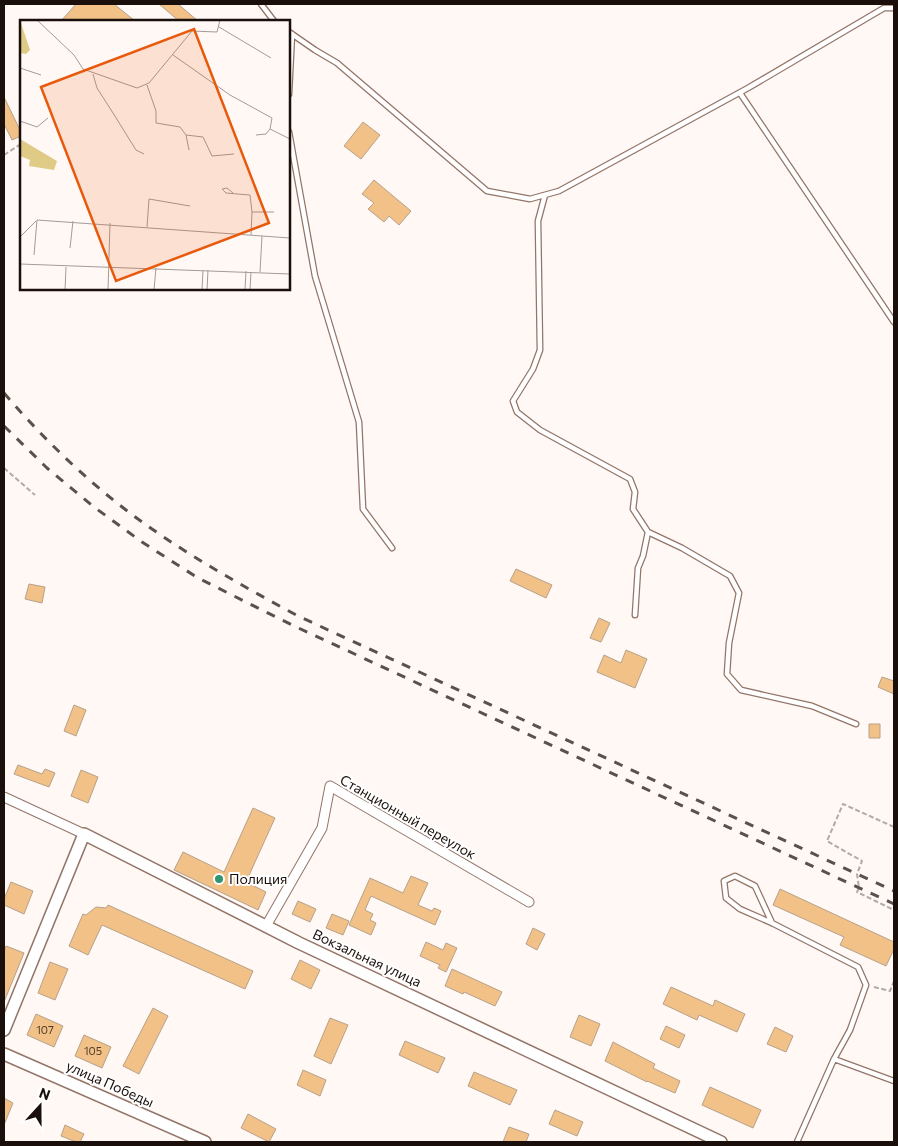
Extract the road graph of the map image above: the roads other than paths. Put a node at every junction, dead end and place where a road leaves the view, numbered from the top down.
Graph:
1 (261, 4) edge
2 (894, 8) edge
3 (273, 20) edge
4 (290, 33) edge
5 (740, 93) junction
6 (290, 137) edge
7 (545, 195) junction
8 (894, 322) edge
9 (648, 532) junction
10 (392, 548) dead end
11 (635, 615) dead end
12 (856, 724) dead end
13 (4, 797) edge
14 (84, 834) junction
15 (529, 902) dead end
16 (772, 923) junction
17 (266, 926) junction
18 (4, 1030) edge
19 (4, 1054) edge
20 (834, 1059) junction
21 (894, 1081) edge
22 (205, 1142) edge
23 (721, 1142) edge
24 (797, 1142) edge

1 - 3 lane
2 - 5 lane
4 - 7 lane
5 - 7 lane
5 - 8 lane
6 - 10 lane
7 - 9 lane
9 - 11 lane
9 - 12 lane
13 - 14 street, Вокзальная улица
14 - 17 street, Вокзальная улица
14 - 18 street
15 - 17 street, Станционный переулок
16 - 16 lane
16 - 20 lane
17 - 23 street, Вокзальная улица
19 - 22 street, улица Победы
20 - 21 lane
20 - 24 lane

